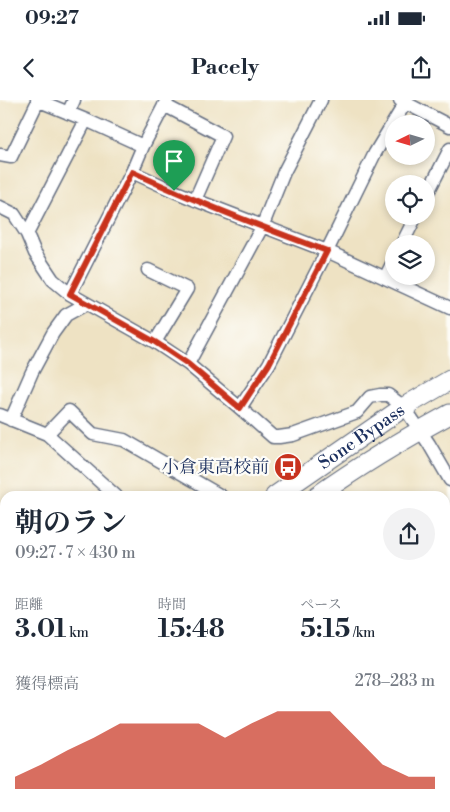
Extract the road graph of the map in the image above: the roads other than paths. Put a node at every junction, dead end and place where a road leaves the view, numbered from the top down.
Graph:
1 (38, 100) edge
2 (74, 100) edge
3 (321, 100) edge
4 (404, 101) edge
5 (166, 103) edge
6 (68, 113) junction
7 (86, 120) junction
8 (450, 126) edge
9 (143, 146) junction
10 (450, 148) edge
11 (0, 155) edge
12 (132, 172) junction
13 (435, 178) edge
14 (195, 200) junction
15 (0, 207) edge
16 (262, 227) junction
17 (27, 234) junction
18 (327, 251) junction
19 (148, 270) dead end
20 (385, 278) edge
21 (400, 285) edge
22 (70, 294) junction
23 (86, 304) junction
24 (450, 308) edge
25 (155, 342) junction
26 (188, 364) junction
27 (450, 380) edge
28 (404, 406) junction
29 (240, 408) junction
30 (450, 414) edge
31 (5, 417) edge
32 (420, 430) junction
33 (48, 434) junction
34 (450, 480) edge
35 (111, 491) edge
36 (212, 491) edge
37 (281, 491) edge
38 (324, 491) edge

1 - 6 street
1 - 11 street
2 - 6 street
3 - 16 street
4 - 8 street
4 - 18 street
5 - 9 street
5 - 14 street
6 - 7 street
7 - 9 street
7 - 17 street
9 - 12 street
10 - 13 street
12 - 14 street
12 - 22 street
14 - 16 street
15 - 17 street
16 - 18 street
16 - 26 street
17 - 22 street
18 - 20 street
18 - 29 street
19 - 25 street
21 - 24 street
22 - 23 street
23 - 25 street
23 - 31 street
25 - 26 street
26 - 29 street
27 - 28 highway, Sone Bypass
28 - 29 street
28 - 32 street
28 - 37 highway, Sone Bypass
30 - 32 highway, Sone Bypass
31 - 33 street
32 - 34 street
32 - 38 highway, Sone Bypass
33 - 35 street
33 - 36 street

